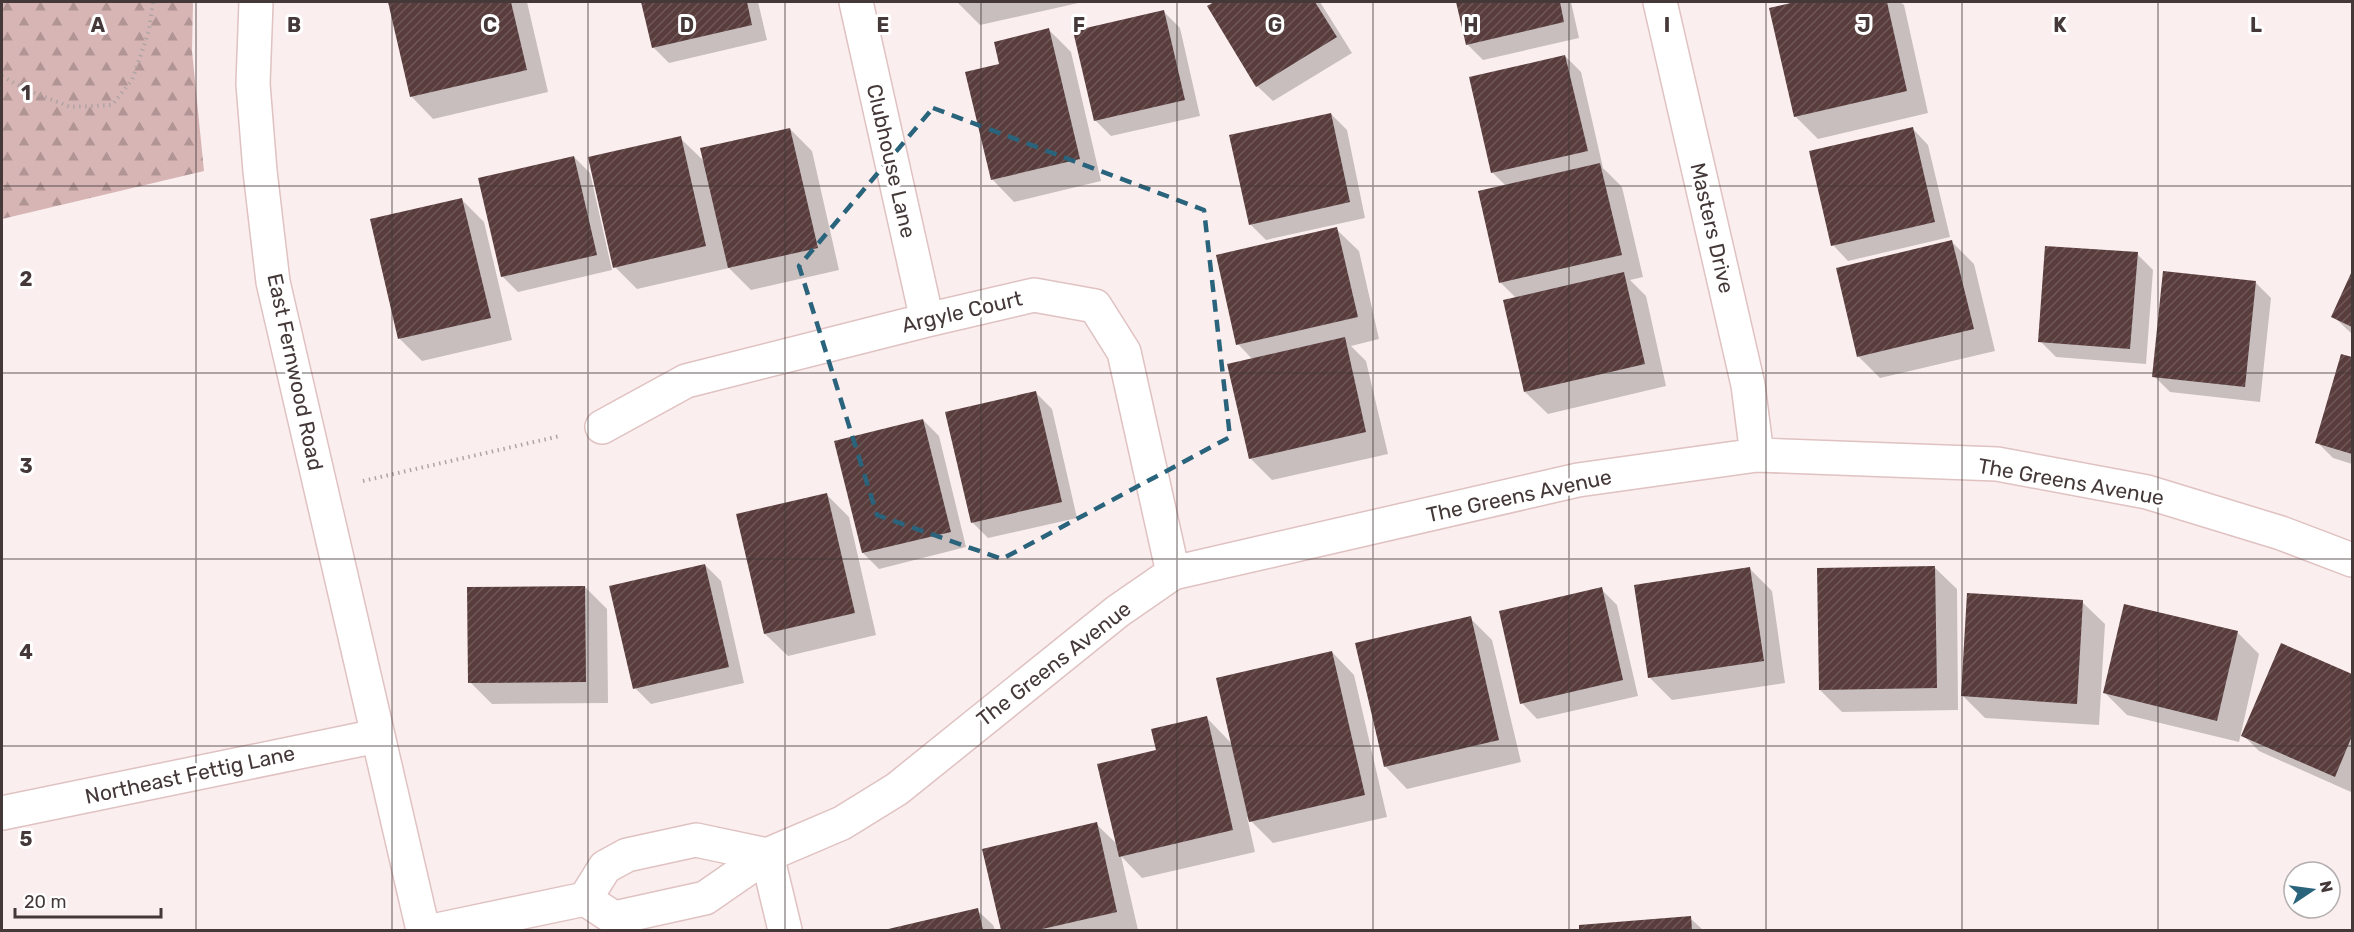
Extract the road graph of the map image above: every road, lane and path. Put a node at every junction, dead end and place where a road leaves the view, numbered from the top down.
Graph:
1 (153, 2) edge
2 (256, 2) edge
3 (856, 2) edge
4 (1660, 2) edge
5 (2, 76) edge
6 (927, 320) junction
7 (602, 427) joint
8 (1757, 455) junction
9 (321, 490) junction
10 (2352, 560) edge
11 (1173, 573) junction
12 (377, 736) junction
13 (2, 813) edge
14 (767, 855) junction
15 (585, 899) junction
16 (423, 930) edge
17 (437, 930) edge
18 (785, 930) edge

1 - 5 path
2 - 9 street, East Fernwood Road
3 - 6 street, Clubhouse Lane
4 - 8 street, Masters Drive
6 - 7 street, Argyle Court
6 - 11 street, Argyle Court
7 - 9 path
8 - 10 street, The Greens Avenue
8 - 11 street, The Greens Avenue
9 - 12 street, East Fernwood Road
11 - 14 street, The Greens Avenue
12 - 13 street, Northeast Fettig Lane
12 - 16 street, East Fernwood Road
14 - 15 street, The Greens Avenue
14 - 15 street
14 - 18 street
15 - 17 street

